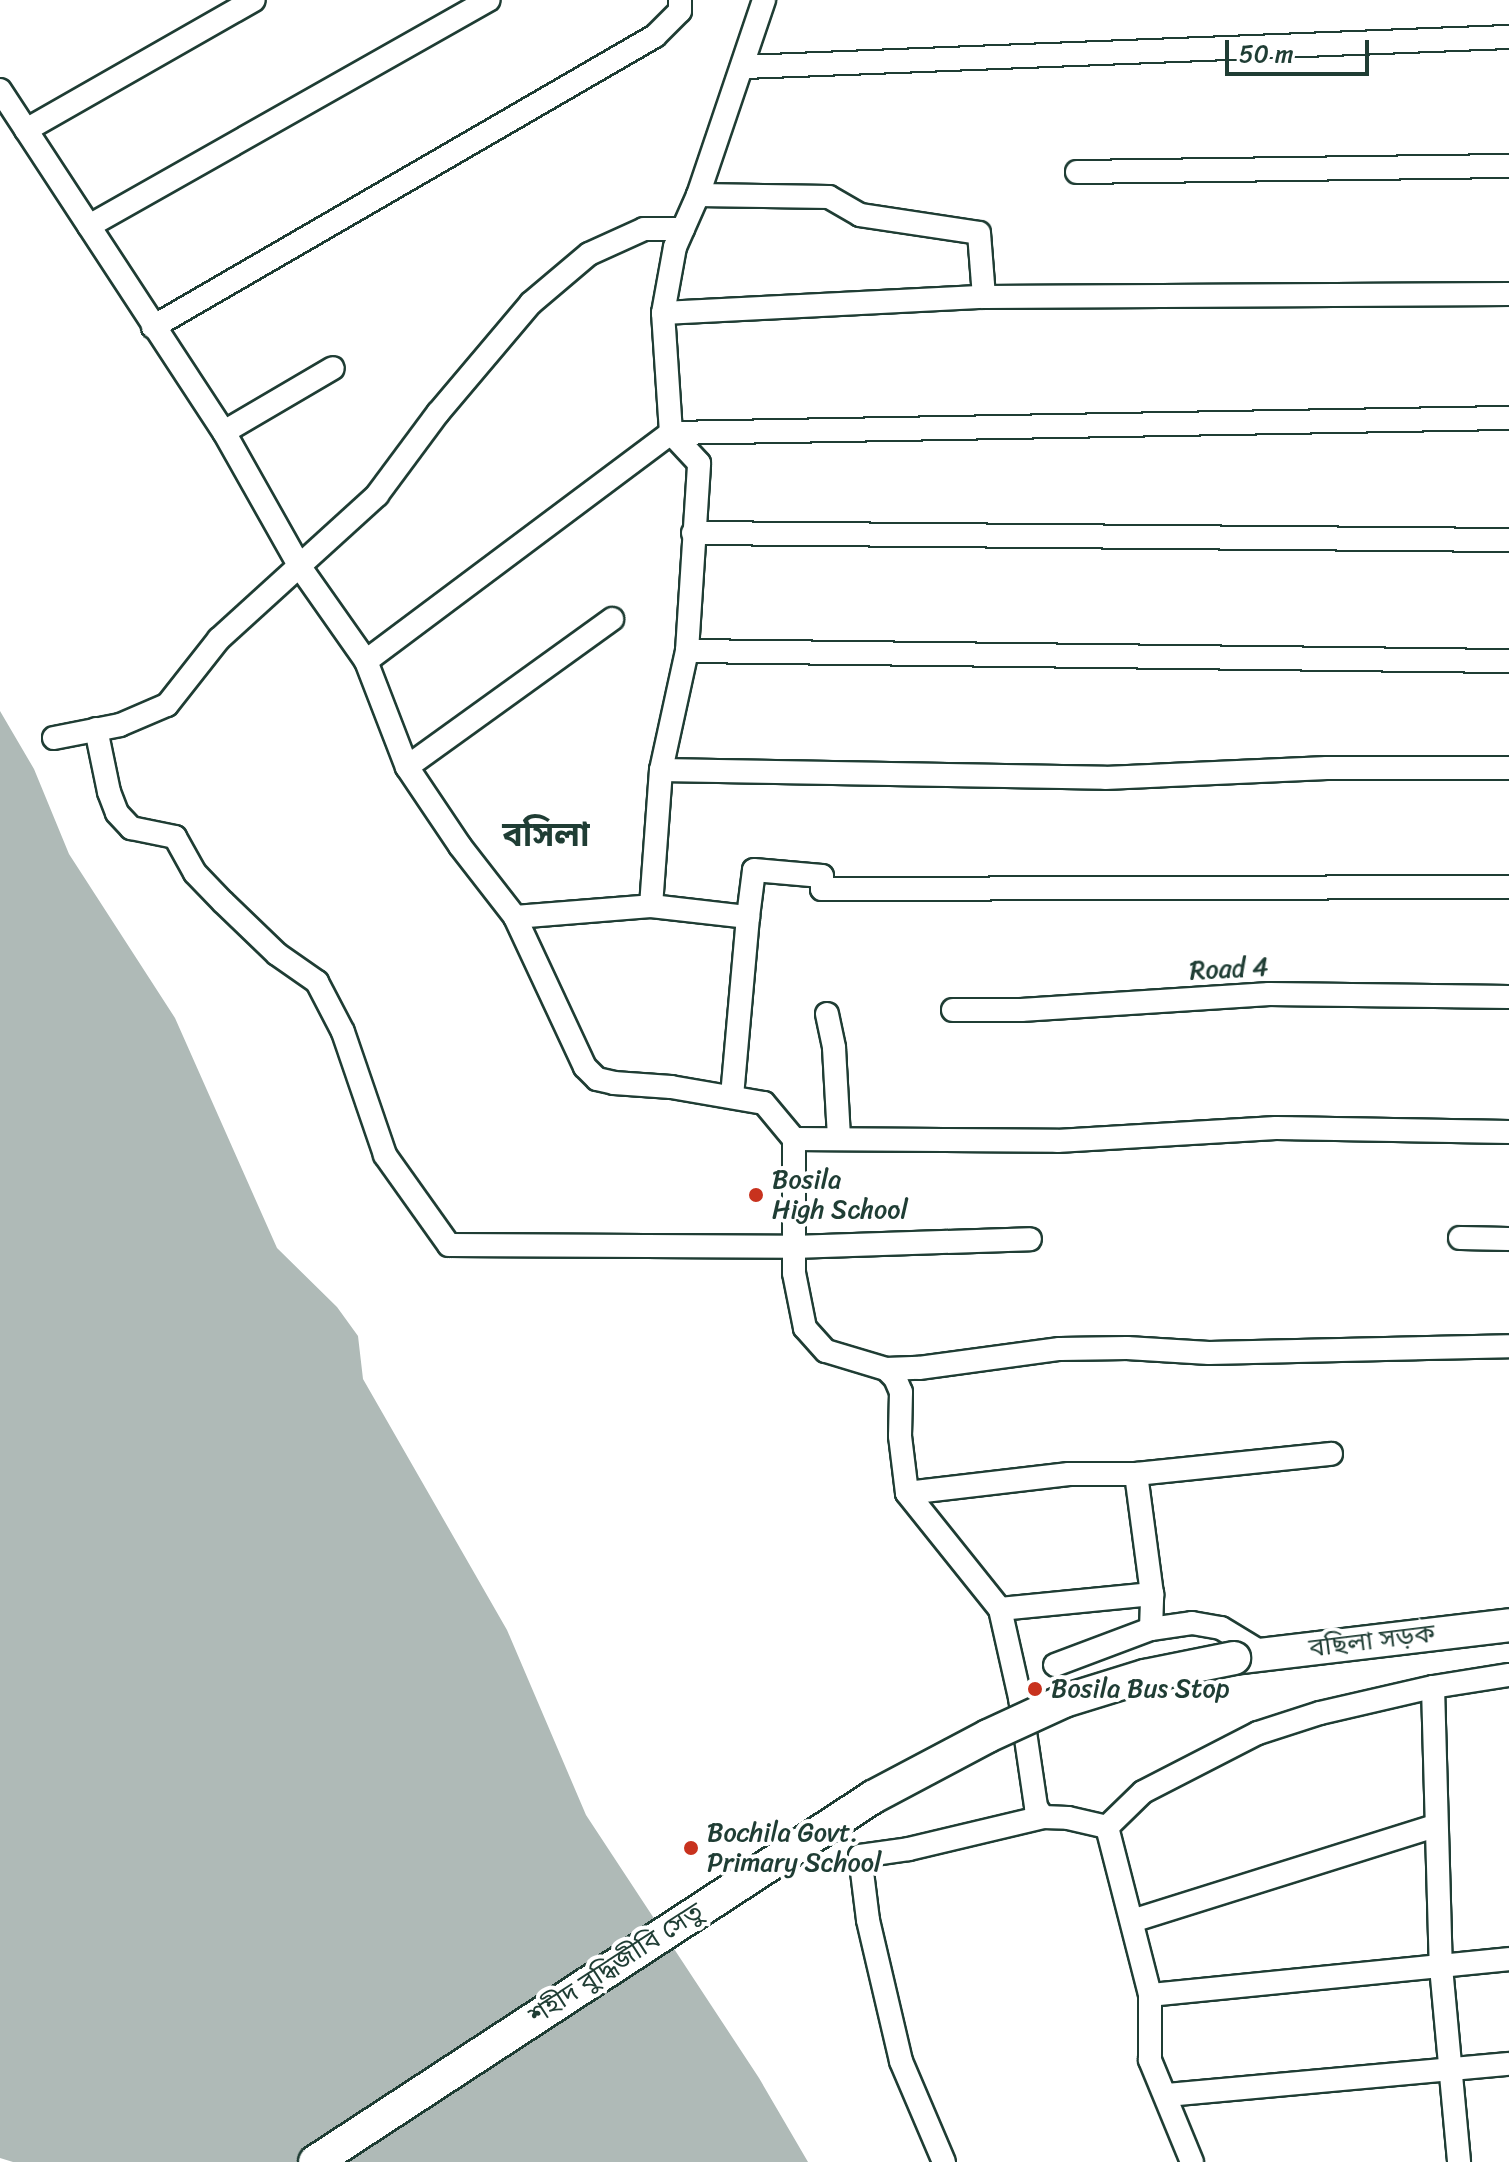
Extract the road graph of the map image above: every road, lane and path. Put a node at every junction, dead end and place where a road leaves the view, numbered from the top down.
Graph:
1 (254, 0) edge
2 (489, 0) edge
3 (680, 0) edge
4 (764, 0) edge
5 (1509, 37) edge
6 (744, 67) junction
7 (0, 90) edge
8 (26, 130) junction
9 (1509, 166) edge
10 (1077, 172) dead end
11 (698, 195) junction
12 (89, 226) junction
13 (683, 229) junction
14 (1509, 294) edge
15 (984, 297) junction
16 (663, 313) junction
17 (153, 327) junction
18 (333, 368) dead end
19 (1509, 418) edge
20 (224, 432) junction
21 (671, 433) junction
22 (693, 533) junction
23 (1509, 540) edge
24 (300, 567) junction
25 (612, 619) dead end
26 (687, 651) junction
27 (366, 661) junction
28 (1509, 661) edge
29 (96, 729) junction
30 (54, 738) dead end
31 (407, 767) junction
32 (1509, 768) edge
33 (661, 770) junction
34 (1509, 887) edge
35 (651, 906) junction
36 (515, 917) junction
37 (748, 917) junction
38 (1509, 997) edge
39 (953, 1010) dead end
40 (827, 1014) dead end
41 (732, 1096) junction
42 (1509, 1132) edge
43 (839, 1138) junction
44 (794, 1139) junction
45 (1460, 1238) dead end
46 (1030, 1239) dead end
47 (1509, 1239) edge
48 (793, 1247) junction
49 (1509, 1346) edge
50 (886, 1369) junction
51 (1331, 1454) dead end
52 (1136, 1474) junction
53 (907, 1493) junction
54 (1152, 1594) junction
55 (1000, 1609) junction
56 (1509, 1625) edge
57 (1151, 1629) junction
58 (1249, 1656) junction
59 (1055, 1665) dead end
60 (1509, 1675) edge
61 (1433, 1687) junction
62 (1043, 1817) junction
63 (1435, 1826) junction
64 (1107, 1827) junction
65 (1132, 1921) junction
66 (1509, 1959) edge
67 (1441, 1967) junction
68 (1150, 1995) junction
69 (1509, 2064) edge
70 (1450, 2070) junction
71 (1167, 2095) junction
72 (315, 2162) edge
73 (944, 2162) edge
74 (1192, 2162) edge
75 (1459, 2162) edge

1 - 8 street
2 - 12 street
3 - 17 street
4 - 6 street
5 - 6 street
6 - 11 street
7 - 8 street
8 - 12 street
9 - 10 street
11 - 13 street
11 - 15 street
12 - 17 street
13 - 16 street
13 - 24 street
14 - 15 street
15 - 16 street
16 - 21 street
17 - 20 street
18 - 20 street
19 - 21 street
20 - 24 street
21 - 22 street
21 - 27 street
22 - 23 street
22 - 26 street
24 - 27 street
24 - 29 street
25 - 31 street
26 - 28 street
26 - 33 street
27 - 31 street
29 - 30 street
29 - 48 street
31 - 36 street
32 - 33 street
33 - 35 street
34 - 37 street
35 - 36 street
35 - 37 street
36 - 41 street
37 - 41 street
38 - 39 street, Road 4
40 - 43 street
41 - 44 street
42 - 43 street
43 - 44 street
44 - 48 street
45 - 47 street
46 - 48 street
48 - 50 street
49 - 50 street
50 - 53 street
51 - 52 street
52 - 53 street
52 - 54 street
53 - 55 street
54 - 55 street
54 - 57 street
55 - 62 street
56 - 58 main road, বছিলা সড়ক
57 - 58 street
57 - 59 street
58 - 72 main road, শহীদ বুদ্ধিজীবি সেতু, bridge
60 - 61 street
61 - 63 street
61 - 64 street
62 - 64 street
62 - 73 street
63 - 65 street
63 - 67 street
64 - 65 street
65 - 68 street
66 - 67 street
67 - 68 street
67 - 70 street
68 - 71 street
69 - 70 street
70 - 71 street
70 - 75 street
71 - 74 street

